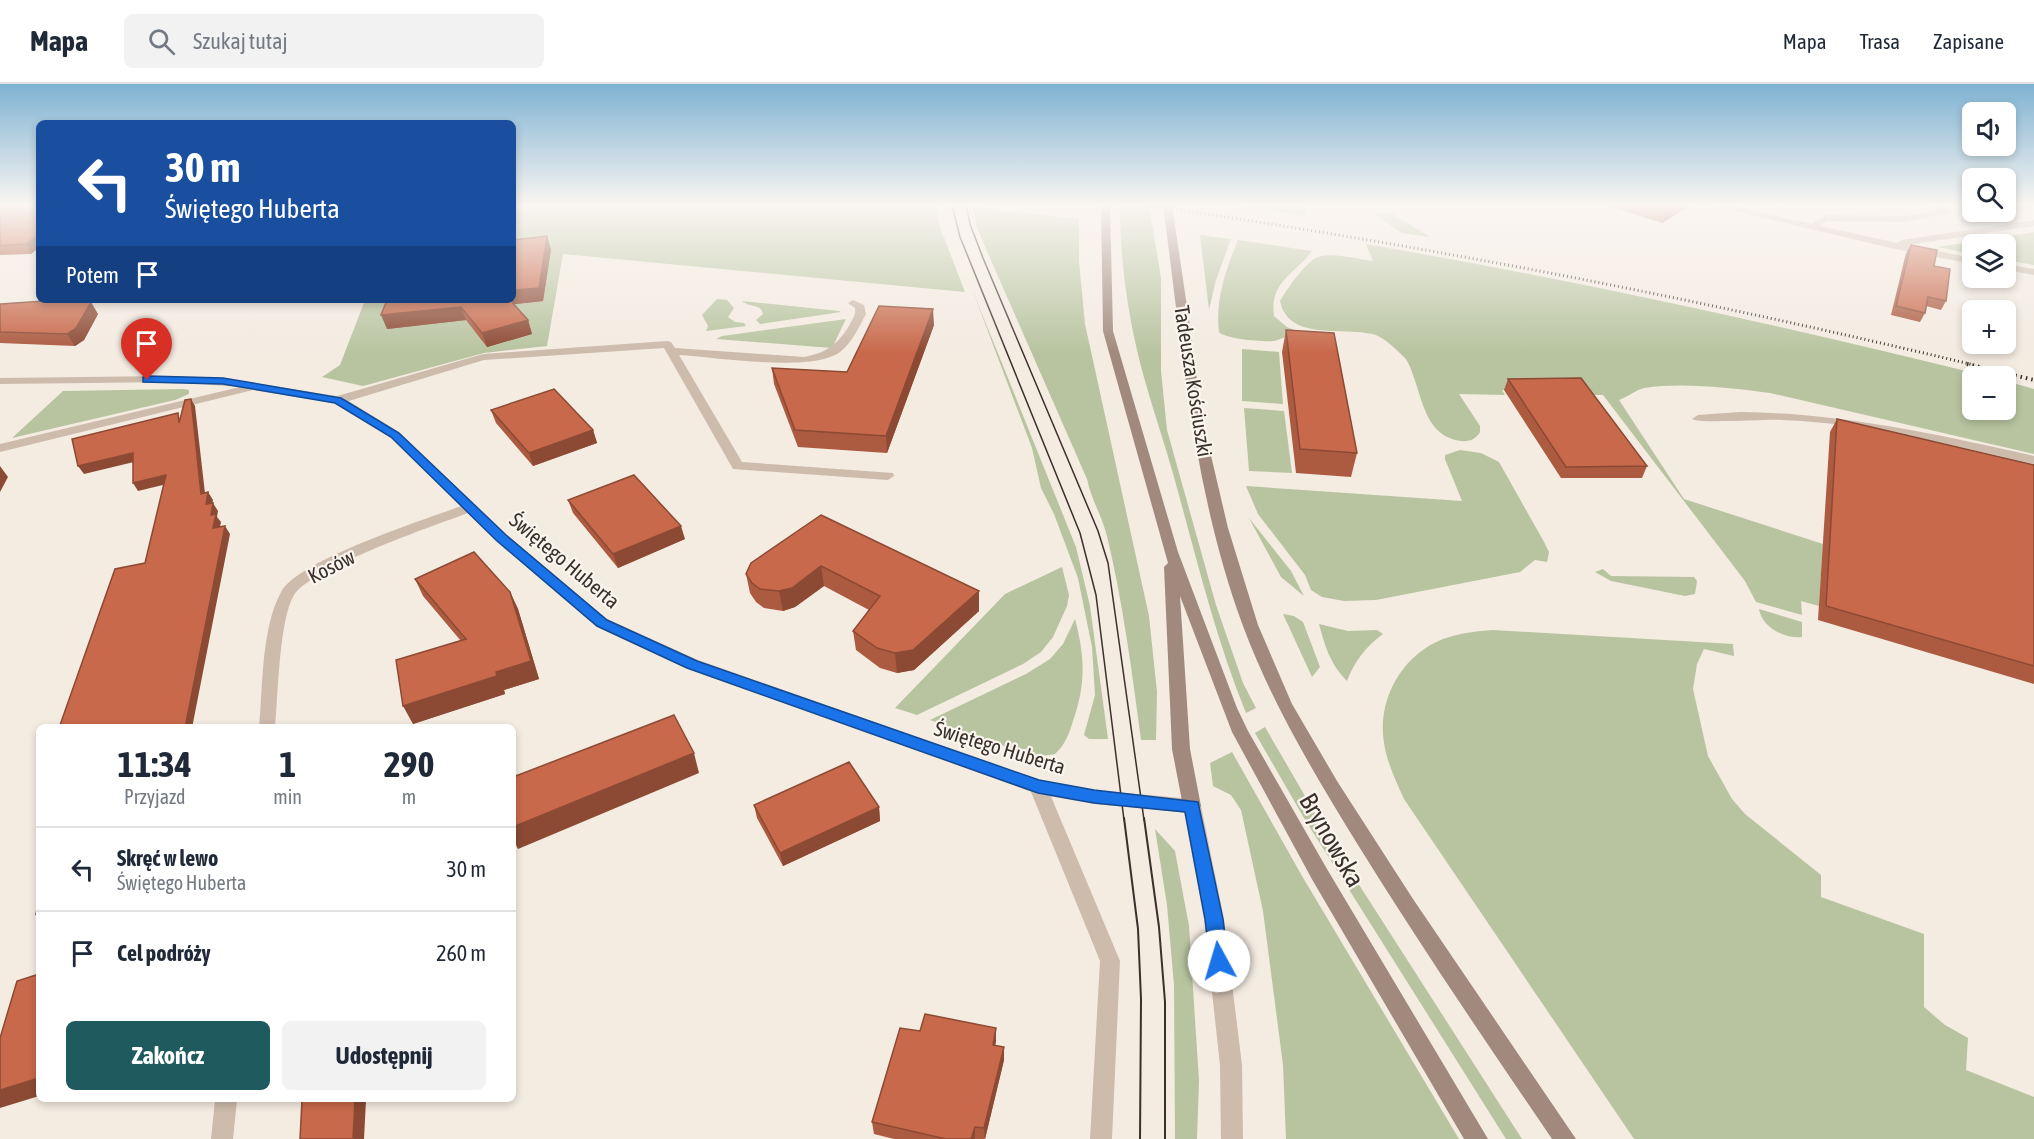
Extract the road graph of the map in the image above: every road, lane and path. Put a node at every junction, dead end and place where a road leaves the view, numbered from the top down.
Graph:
1 (1106, 254) edge
2 (1174, 254) edge
3 (1938, 254) edge
4 (1962, 259) edge
5 (2016, 269) edge
6 (2034, 272) edge
7 (853, 303) dead end
8 (671, 351) junction
9 (0, 381) edge
10 (260, 386) junction
11 (338, 400) junction
12 (1698, 420) dead end
13 (0, 448) edge
14 (2034, 460) edge
15 (888, 476) dead end
16 (470, 507) junction
17 (1171, 552) junction
18 (1250, 625) joint
19 (267, 724) edge
20 (1038, 787) junction
21 (1192, 806) junction
22 (226, 1102) edge
23 (222, 1139) edge
24 (1101, 1139) edge
25 (1232, 1139) edge
26 (1477, 1139) edge
27 (1565, 1139) edge

1 - 17 main road
2 - 18 main road, Tadeusza Kościuszki
3 - 4 street
5 - 6 street
7 - 8 street
8 - 11 street
8 - 15 street
9 - 10 street, Świętego Huberta
10 - 11 street, Świętego Huberta
10 - 13 street
11 - 16 street, Świętego Huberta
12 - 14 street
16 - 19 street, Kosów
16 - 20 street, Świętego Huberta
17 - 21 main road
17 - 26 main road, Brynowska
18 - 27 main road, Brynowska
20 - 21 street, Świętego Huberta
20 - 24 street
21 - 25 street
22 - 23 street

